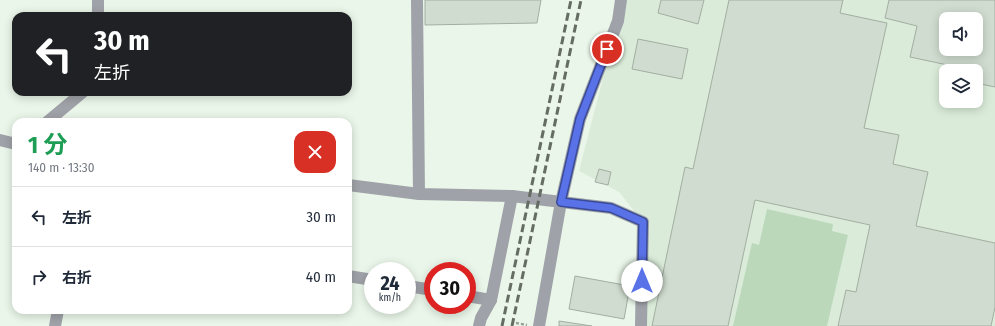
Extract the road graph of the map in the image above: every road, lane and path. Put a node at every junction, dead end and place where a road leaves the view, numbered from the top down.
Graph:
1 (98, 0) edge
2 (417, 0) edge
3 (621, 0) edge
4 (98, 12) edge
5 (78, 96) edge
6 (52, 118) edge
7 (0, 140) edge
8 (12, 143) edge
9 (352, 186) edge
10 (419, 194) junction
11 (512, 196) junction
12 (561, 202) junction
13 (352, 277) edge
14 (364, 279) edge
15 (476, 298) edge
16 (491, 300) junction
17 (57, 314) edge
18 (55, 326) edge
19 (479, 326) edge
20 (539, 326) edge
21 (641, 326) edge

1 - 4 street
2 - 10 street
3 - 12 street
5 - 6 street
7 - 8 street
9 - 10 street
10 - 11 street
11 - 12 street
11 - 16 street
12 - 20 street
12 - 21 street
13 - 14 street
15 - 16 street
16 - 19 street
17 - 18 street

